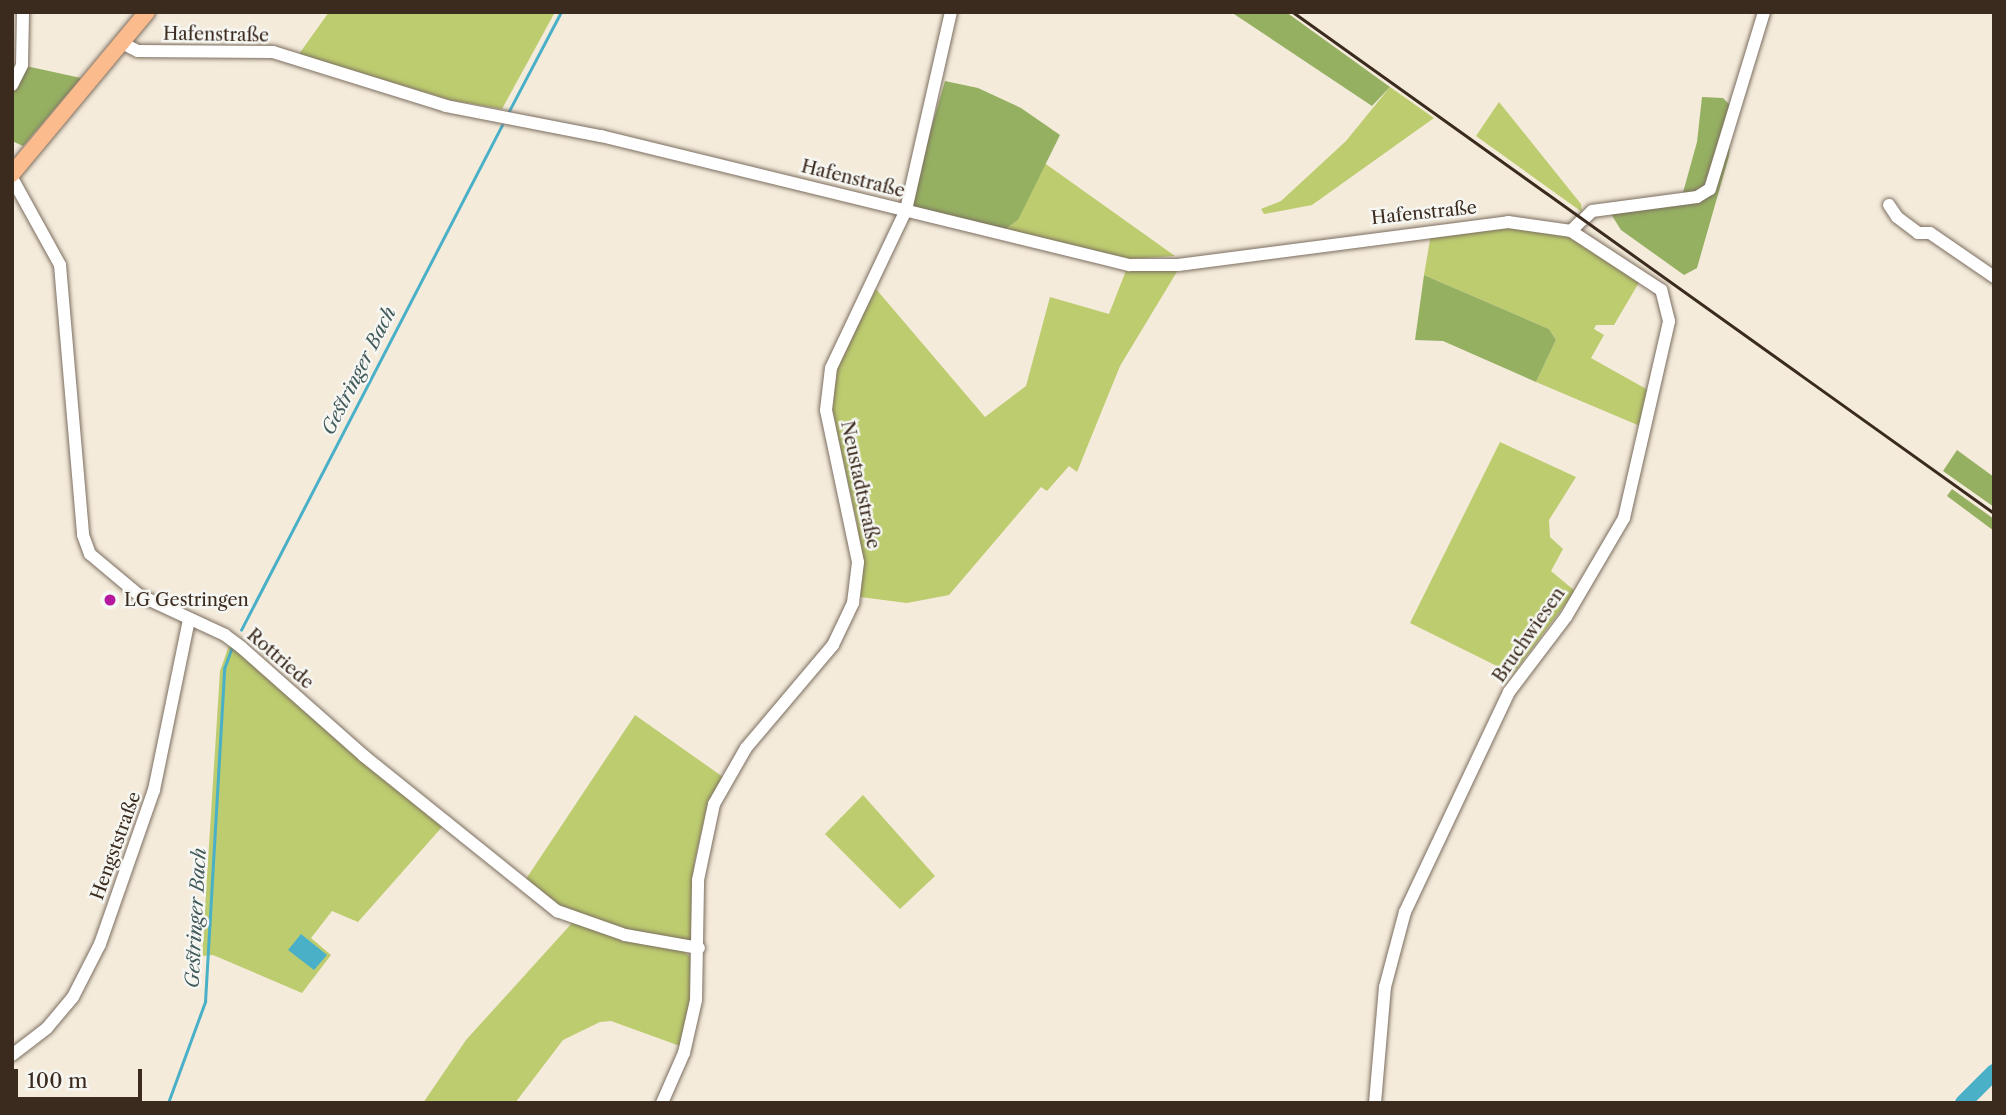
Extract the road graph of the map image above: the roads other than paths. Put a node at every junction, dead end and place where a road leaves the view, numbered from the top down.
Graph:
1 (23, 12) edge
2 (147, 12) edge
3 (951, 12) edge
4 (1764, 12) edge
5 (121, 42) junction
6 (12, 85) edge
7 (12, 176) edge
8 (1889, 205) dead end
9 (906, 210) junction
10 (1571, 230) junction
11 (1994, 277) edge
12 (189, 619) junction
13 (699, 948) junction
14 (12, 1055) edge
15 (662, 1103) edge
16 (1375, 1103) edge

1 - 6 street
2 - 5 main road
3 - 9 street, Neustadtstraße
4 - 10 street
5 - 7 main road
5 - 9 street, Hafenstraße
7 - 12 street, Rottriede
8 - 11 street
9 - 10 street, Hafenstraße
9 - 13 street, Neustadtstraße
10 - 16 street, Bruchwiesen
12 - 13 street, Rottriede
12 - 14 street, Hengststraße
13 - 15 street, Neustadtstraße

